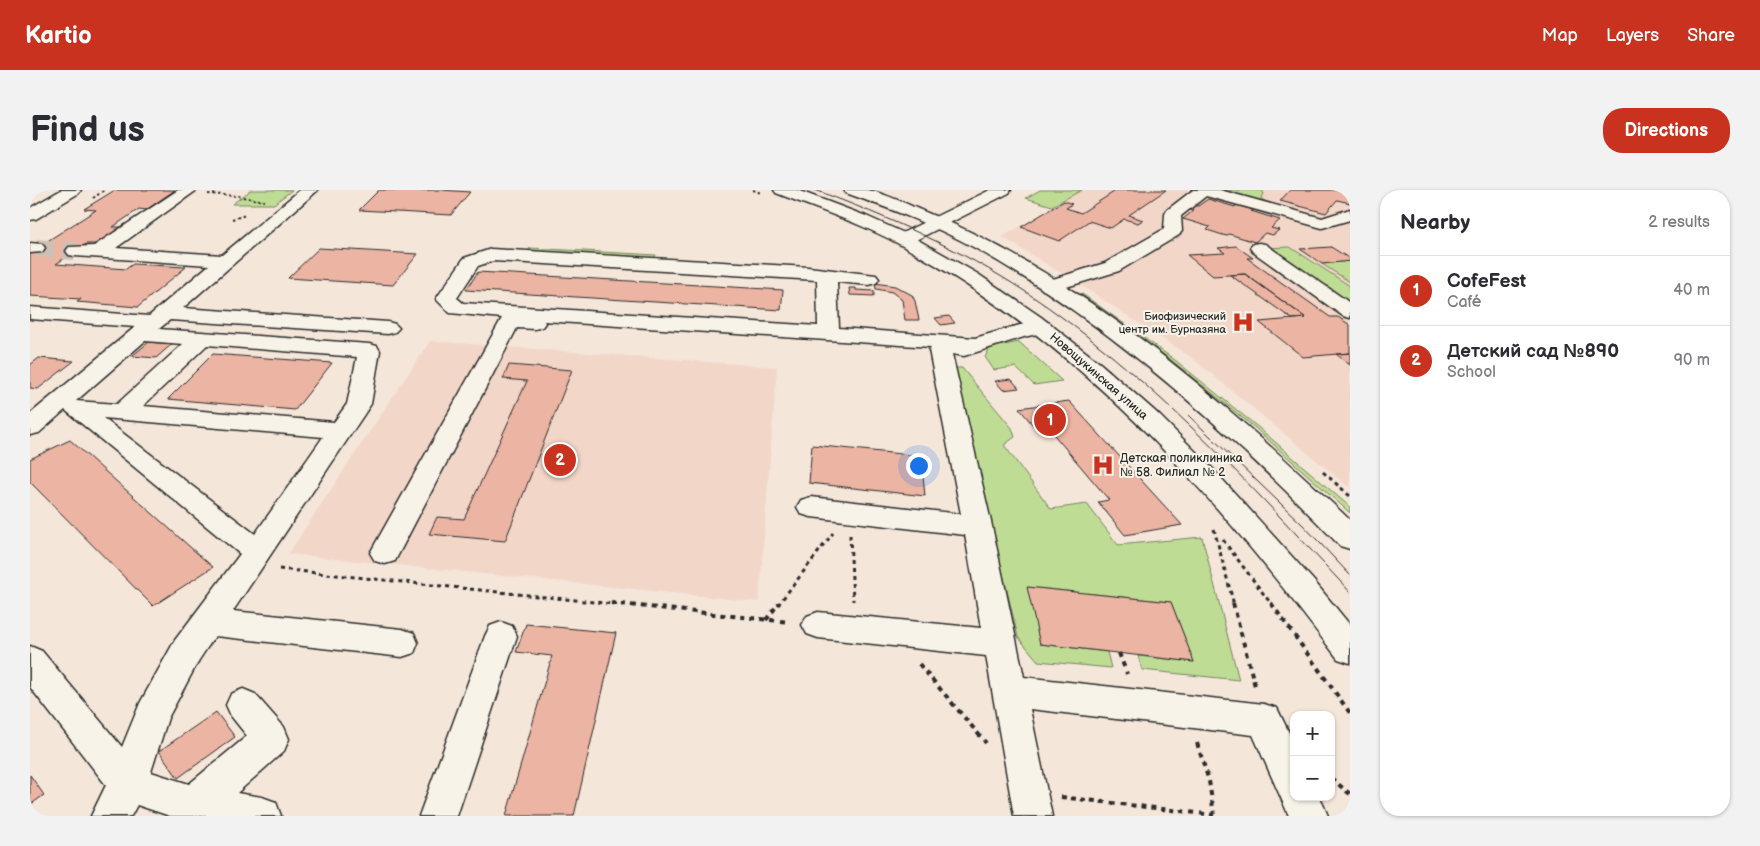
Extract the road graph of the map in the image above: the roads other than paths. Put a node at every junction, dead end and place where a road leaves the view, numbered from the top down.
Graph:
1 (73, 190) edge
2 (310, 190) edge
3 (782, 190) edge
4 (852, 190) edge
5 (1003, 190) edge
6 (1202, 190) edge
7 (196, 192) edge
8 (1350, 214) edge
9 (30, 215) edge
10 (937, 224) junction
11 (904, 239) junction
12 (1259, 248) dead end
13 (75, 251) tunnel mouth
14 (98, 252) junction
15 (226, 261) junction
16 (827, 276) junction
17 (869, 279) dead end
18 (1050, 286) junction
19 (1350, 312) edge
20 (30, 313) edge
21 (152, 323) junction
22 (1042, 327) junction
23 (388, 328) dead end
24 (829, 333) junction
25 (202, 338) junction
26 (975, 345) junction
27 (940, 350) junction
28 (123, 412) junction
29 (48, 413) edge
30 (340, 431) junction
31 (811, 507) dead end
32 (978, 526) junction
33 (1350, 538) edge
34 (385, 553) dead end
35 (253, 559) junction
36 (207, 622) junction
37 (818, 626) road end
38 (501, 636) dead end
39 (402, 643) dead end
40 (1000, 644) junction
41 (1350, 648) edge
42 (30, 662) edge
43 (1008, 691) junction
44 (243, 705) dead end
45 (1290, 775) edge
46 (128, 783) junction
47 (1302, 801) edge
48 (194, 805) junction
49 (110, 816) edge
50 (262, 816) edge
51 (438, 816) edge
52 (1033, 816) edge
53 (1309, 816) edge

1 - 9 main road
2 - 15 main road
3 - 11 main road, Новощукинская улица
4 - 10 main road
5 - 10 main road
6 - 8 main road
6 - 18 main road
7 - 14 main road
10 - 11 main road
10 - 18 main road
11 - 22 main road, Новощукинская улица
12 - 19 main road
13 - 14 main road
14 - 15 main road
15 - 21 main road
16 - 17 main road
16 - 24 main road
16 - 24 main road
18 - 33 main road
20 - 21 main road
21 - 23 main road
21 - 25 main road
21 - 29 main road
22 - 26 main road
22 - 41 main road, Новощукинская улица
24 - 26 main road
25 - 28 main road
25 - 30 main road
26 - 27 main road
27 - 32 main road
27 - 34 main road
28 - 29 main road
28 - 30 main road
29 - 35 main road
30 - 35 main road
31 - 32 main road
32 - 40 main road
35 - 36 main road
36 - 39 main road
36 - 46 main road
37 - 40 main road
38 - 51 main road
40 - 43 main road
42 - 46 main road
43 - 45 main road
43 - 52 main road
44 - 48 main road
46 - 48 main road
46 - 49 main road
47 - 53 main road
48 - 50 main road

